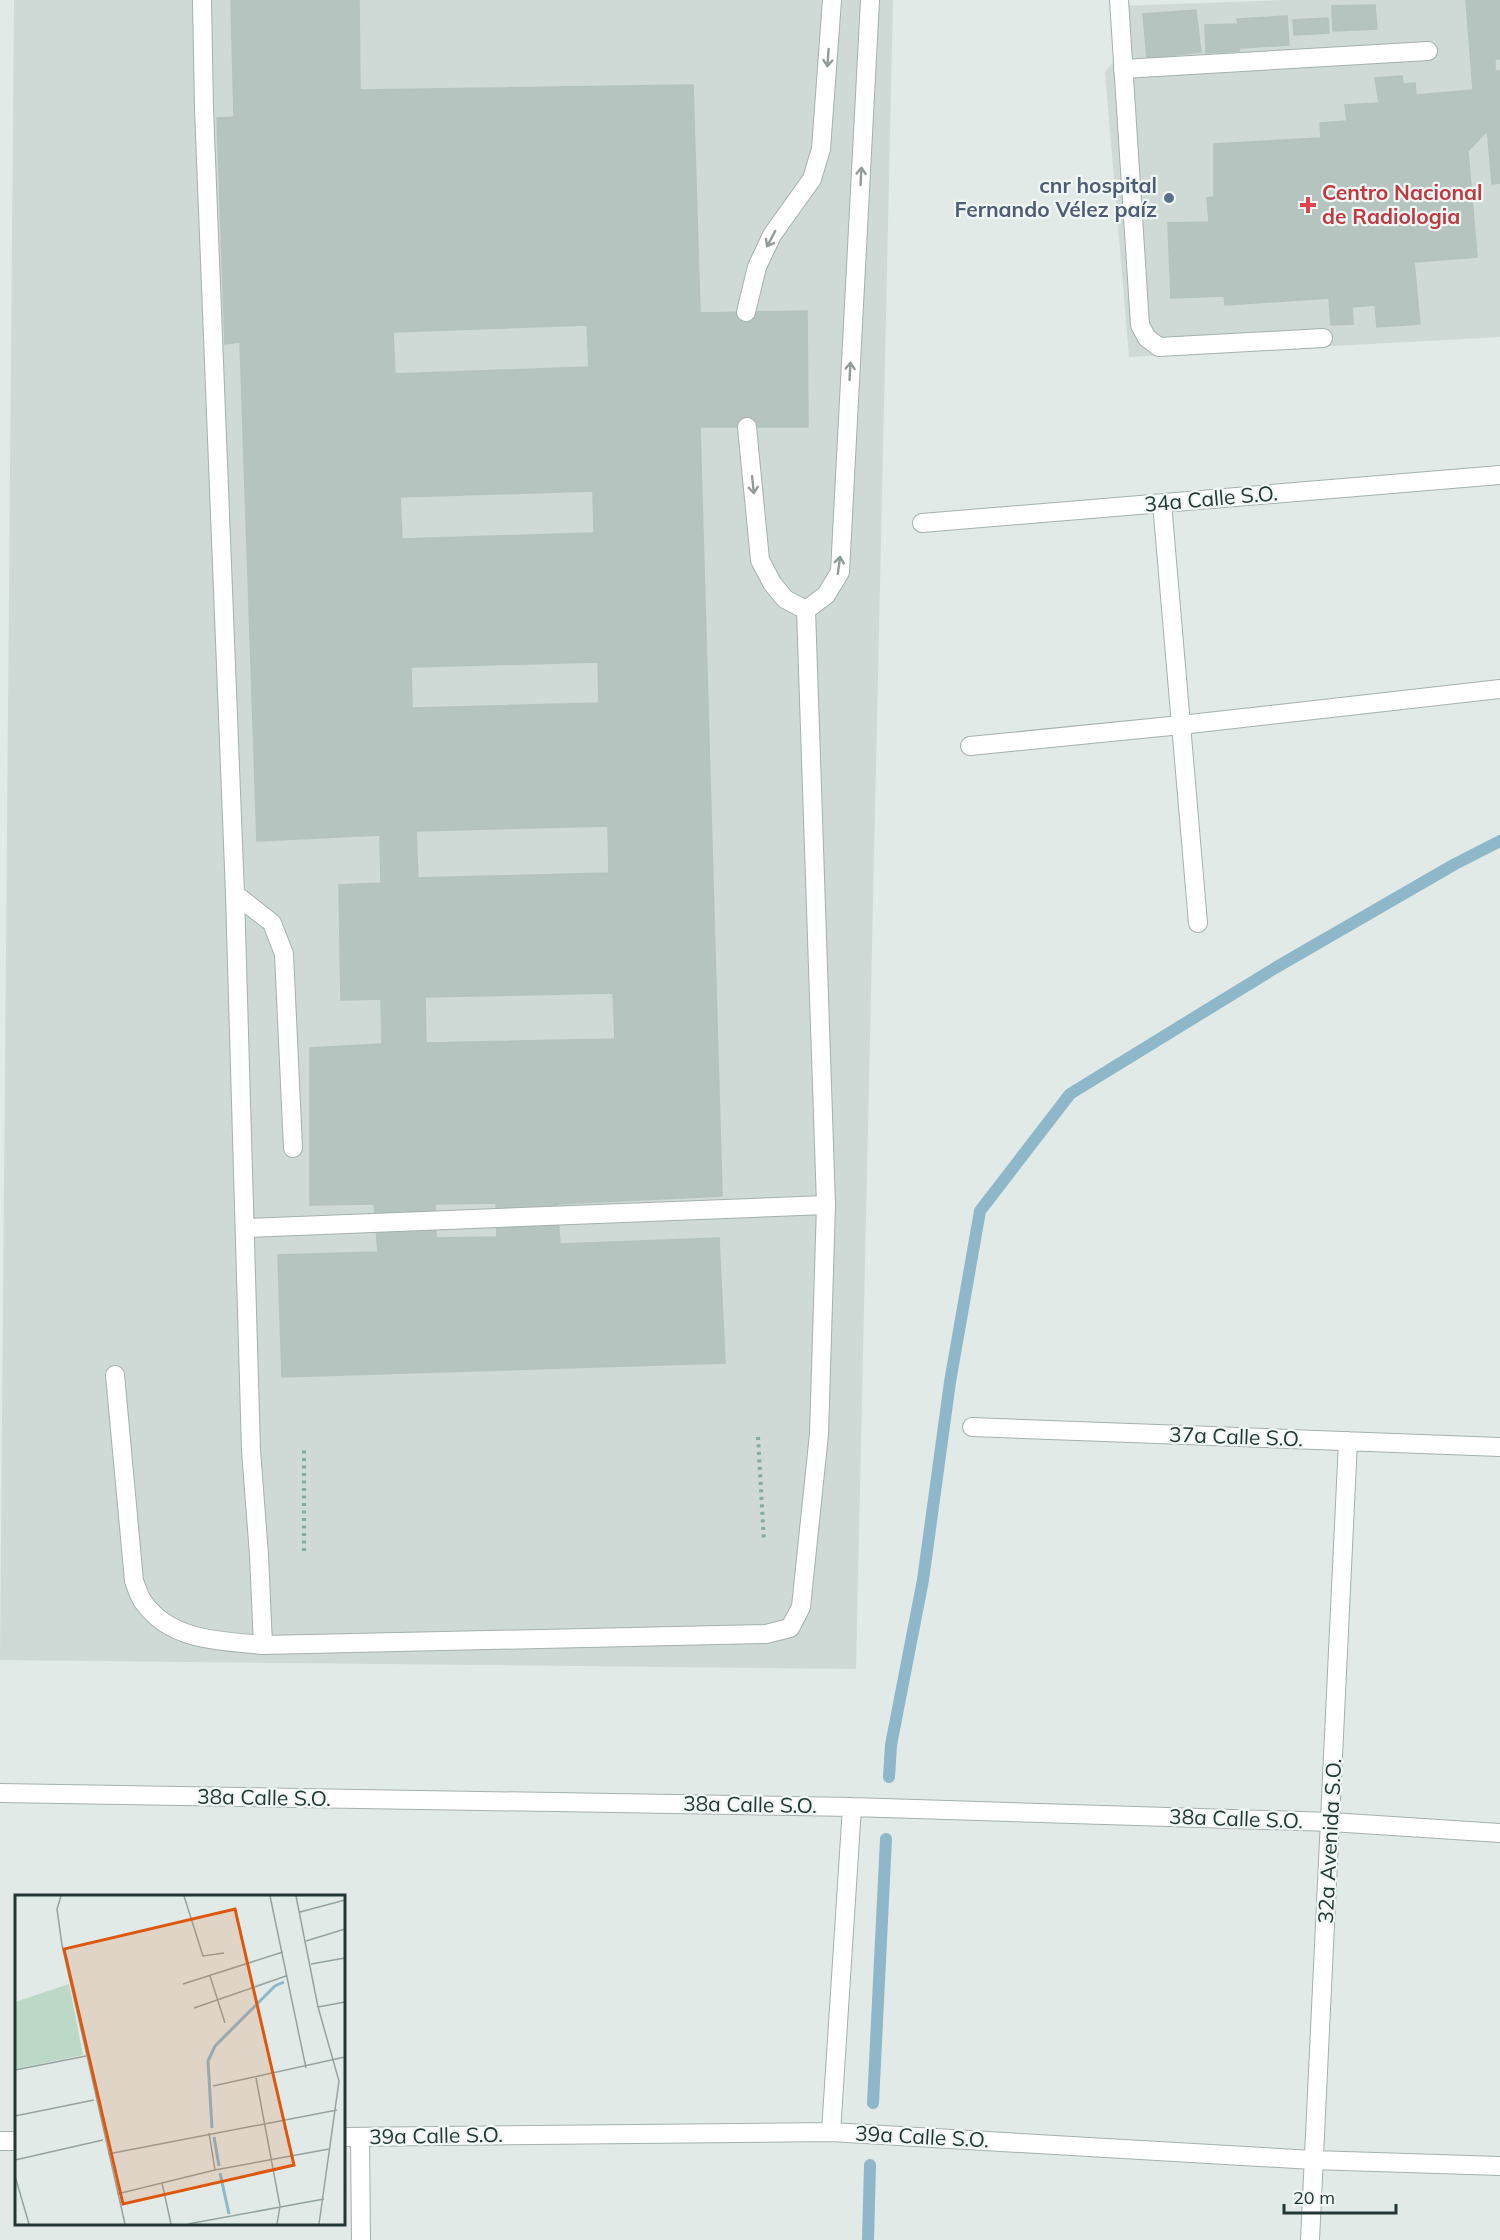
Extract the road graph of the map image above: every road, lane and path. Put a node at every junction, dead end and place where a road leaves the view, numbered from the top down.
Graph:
1 (202, 0) edge
2 (832, 0) edge
3 (870, 0) edge
4 (1119, 0) edge
5 (1428, 51) dead end
6 (1123, 69) junction
7 (746, 312) dead end
8 (1323, 338) dead end
9 (747, 427) dead end
10 (1500, 475) edge
11 (1162, 503) junction
12 (922, 523) dead end
13 (806, 610) junction
14 (1500, 689) edge
15 (1181, 725) junction
16 (969, 746) dead end
17 (235, 894) junction
18 (1198, 923) dead end
19 (293, 1148) dead end
20 (826, 1205) junction
21 (245, 1228) junction
22 (115, 1375) dead end
23 (972, 1427) dead end
24 (758, 1437) dead end
25 (1348, 1441) junction
26 (304, 1446) dead end
27 (1500, 1447) edge
28 (764, 1542) dead end
29 (304, 1551) dead end
30 (263, 1645) junction
31 (0, 1793) edge
32 (852, 1807) junction
33 (1331, 1822) junction
34 (1500, 1833) edge
35 (831, 2132) junction
36 (352, 2137) edge
37 (1313, 2160) junction
38 (1500, 2166) edge
39 (361, 2240) edge
40 (1310, 2240) edge

1 - 17 street
2 -> 7 street
13 -> 3 street
4 - 6 street
5 - 6 street
6 - 8 street
9 -> 13 street
10 - 11 street, 34a Calle S.O.
11 - 12 street, 34a Calle S.O.
11 - 15 street
13 - 20 street
14 - 15 street
15 - 16 street
15 - 18 street
17 - 19 street
17 - 21 street
20 - 21 street
20 - 30 street
21 - 30 street
22 - 30 street
23 - 25 street, 37a Calle S.O.
24 - 28 path
25 - 27 street, 37a Calle S.O.
25 - 33 street, 32a Avenida S.O.
26 - 29 path
31 - 32 street, 38a Calle S.O.
32 - 33 street, 38a Calle S.O.
32 - 35 street
33 - 34 street, 38a Calle S.O.
33 - 37 street, 32a Avenida S.O.
35 - 36 street, 39a Calle S.O.
35 - 37 street, 39a Calle S.O.
36 - 39 street
37 - 38 street, 39a Calle S.O.
37 - 40 street, 32a Avenida S.O.

